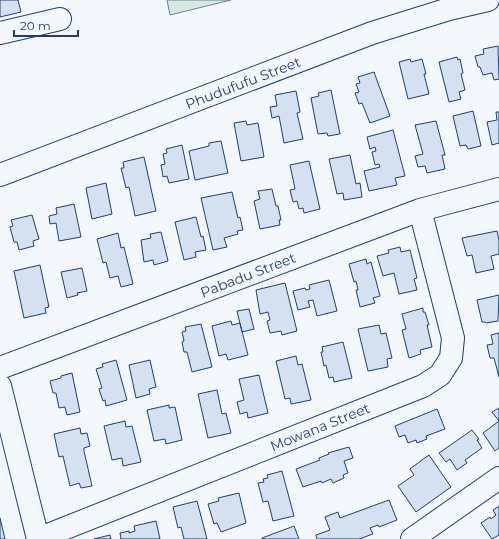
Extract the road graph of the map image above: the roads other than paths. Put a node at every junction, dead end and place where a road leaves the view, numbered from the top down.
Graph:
1 (488, 0) edge
2 (60, 19) dead end
3 (0, 33) edge
4 (0, 175) edge
5 (499, 189) edge
6 (420, 210) junction
7 (0, 368) edge
8 (0, 386) edge
9 (499, 478) edge
10 (38, 539) edge
11 (412, 539) edge

1 - 4 street, Phudufufu Street
2 - 3 street
5 - 6 street, Pabadu Street
6 - 7 street, Pabadu Street
6 - 10 street, Mowana Street
8 - 10 street
9 - 11 street

